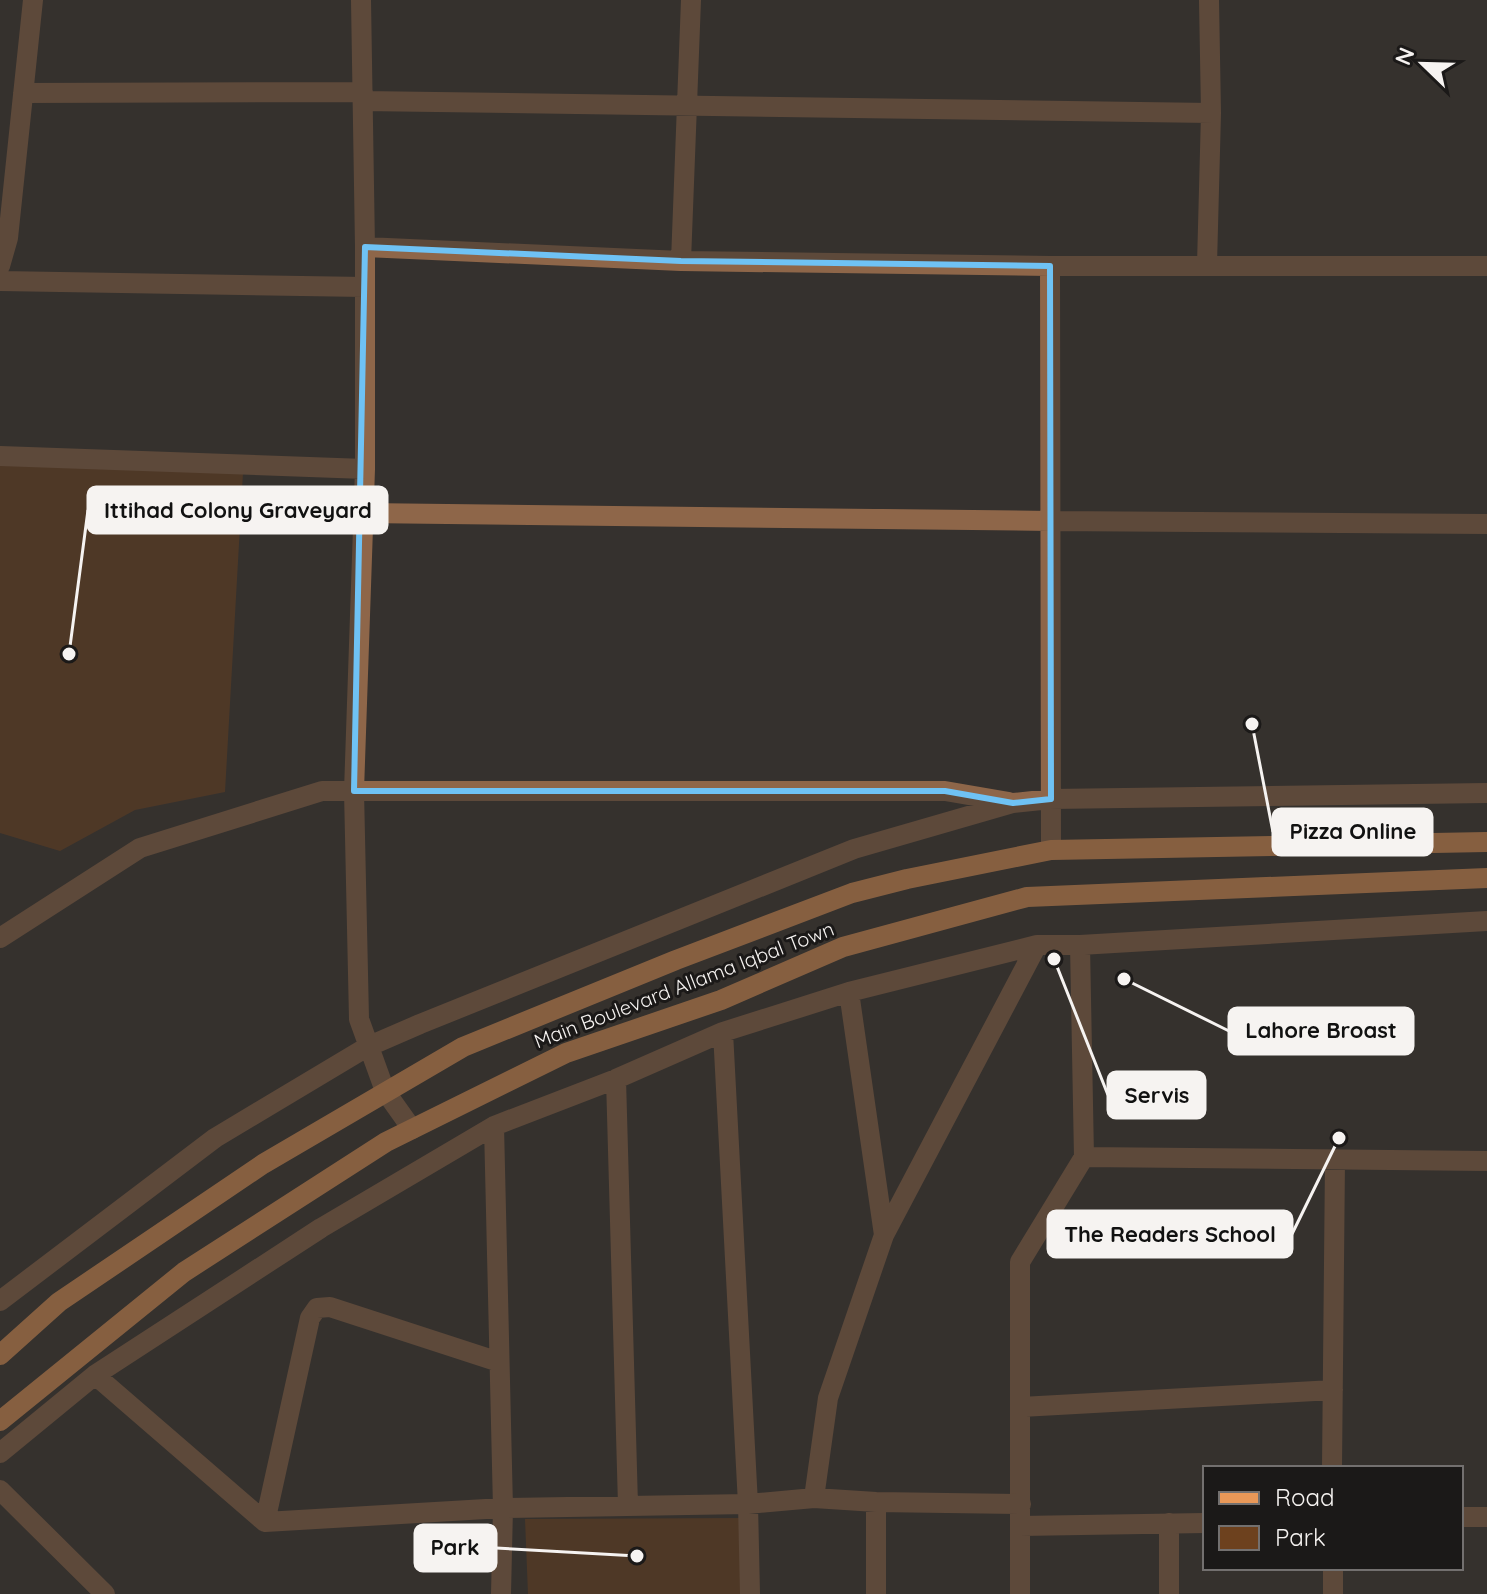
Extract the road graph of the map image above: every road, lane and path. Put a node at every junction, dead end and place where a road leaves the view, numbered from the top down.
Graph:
1 (33, 0) edge
2 (361, 0) edge
3 (691, 0) edge
4 (1209, 0) edge
5 (23, 93) junction
6 (363, 97) junction
7 (689, 104) junction
8 (1211, 113) junction
9 (365, 247) junction
10 (681, 261) junction
11 (1207, 265) junction
12 (0, 266) edge
13 (1050, 266) junction
14 (1487, 266) edge
15 (0, 281) edge
16 (365, 287) junction
17 (0, 456) edge
18 (365, 469) junction
19 (364, 513) junction
20 (1051, 521) junction
21 (1487, 524) edge
22 (354, 791) junction
23 (1487, 793) edge
24 (1051, 799) junction
25 (1013, 803) junction
26 (1487, 842) edge
27 (1051, 850) junction
28 (1487, 878) edge
29 (1487, 921) edge
30 (0, 938) edge
31 (1037, 945) junction
32 (1080, 945) junction
33 (849, 992) junction
34 (723, 1032) junction
35 (367, 1047) junction
36 (616, 1079) junction
37 (385, 1091) junction
38 (494, 1126) junction
39 (412, 1129) junction
40 (1084, 1157) junction
41 (1335, 1160) junction
42 (1487, 1161) edge
43 (884, 1235) junction
44 (0, 1301) edge
45 (0, 1355) edge
46 (499, 1362) junction
47 (95, 1375) junction
48 (1333, 1390) junction
49 (1021, 1407) junction
50 (0, 1421) edge
51 (0, 1453) edge
52 (1332, 1466) edge
53 (0, 1490) edge
54 (814, 1498) junction
55 (876, 1502) junction
56 (748, 1504) junction
57 (1021, 1504) junction
58 (628, 1505) junction
59 (503, 1508) junction
60 (1463, 1517) edge
61 (1487, 1517) edge
62 (265, 1522) junction
63 (1169, 1523) junction
64 (1203, 1523) edge
65 (1020, 1526) junction
66 (1333, 1570) edge
67 (105, 1594) edge
68 (501, 1594) edge
69 (750, 1594) edge
70 (876, 1594) edge
71 (1020, 1594) edge
72 (1169, 1594) edge
73 (1333, 1594) edge

1 - 5 street
2 - 6 street
3 - 7 street
4 - 8 street
5 - 6 street
5 - 12 street
6 - 7 street
6 - 9 street
7 - 8 street
7 - 10 street
8 - 11 street
9 - 10 street
9 - 16 street
10 - 13 street
11 - 13 street
11 - 14 street
13 - 20 street
15 - 16 street
16 - 18 street
17 - 18 street
18 - 19 street
19 - 20 street
19 - 22 street
20 - 21 street
20 - 24 street
22 - 25 street
22 - 30 street
22 - 35 street
23 - 24 street
24 - 25 street
24 - 27 street
25 - 35 street
26 - 27 main road, Main Boulevard Allama Iqbal Town
27 - 37 main road, Main Boulevard Allama Iqbal Town
28 - 39 main road, Main Boulevard Allama Iqbal Town
29 - 32 street
31 - 32 street
31 - 33 street
31 - 43 street
32 - 40 street
33 - 34 street
33 - 43 street
34 - 36 street
34 - 56 street
35 - 37 street
35 - 44 street
36 - 38 street
36 - 58 street
37 - 39 street
37 - 45 main road, Main Boulevard Allama Iqbal Town
38 - 46 street
38 - 47 street
39 - 50 main road, Main Boulevard Allama Iqbal Town
40 - 41 street
40 - 49 street
41 - 42 street
41 - 48 street
43 - 54 street
46 - 59 street
46 - 62 street
47 - 51 street
47 - 62 street
48 - 49 street
48 - 52 street
49 - 57 street
53 - 67 street
54 - 55 street
54 - 56 street
55 - 57 street
55 - 70 street
56 - 58 street
56 - 69 street
57 - 65 street
58 - 59 street
59 - 62 street
59 - 68 street
60 - 61 street
63 - 64 street
63 - 65 street
63 - 72 street
65 - 71 street
66 - 73 street

